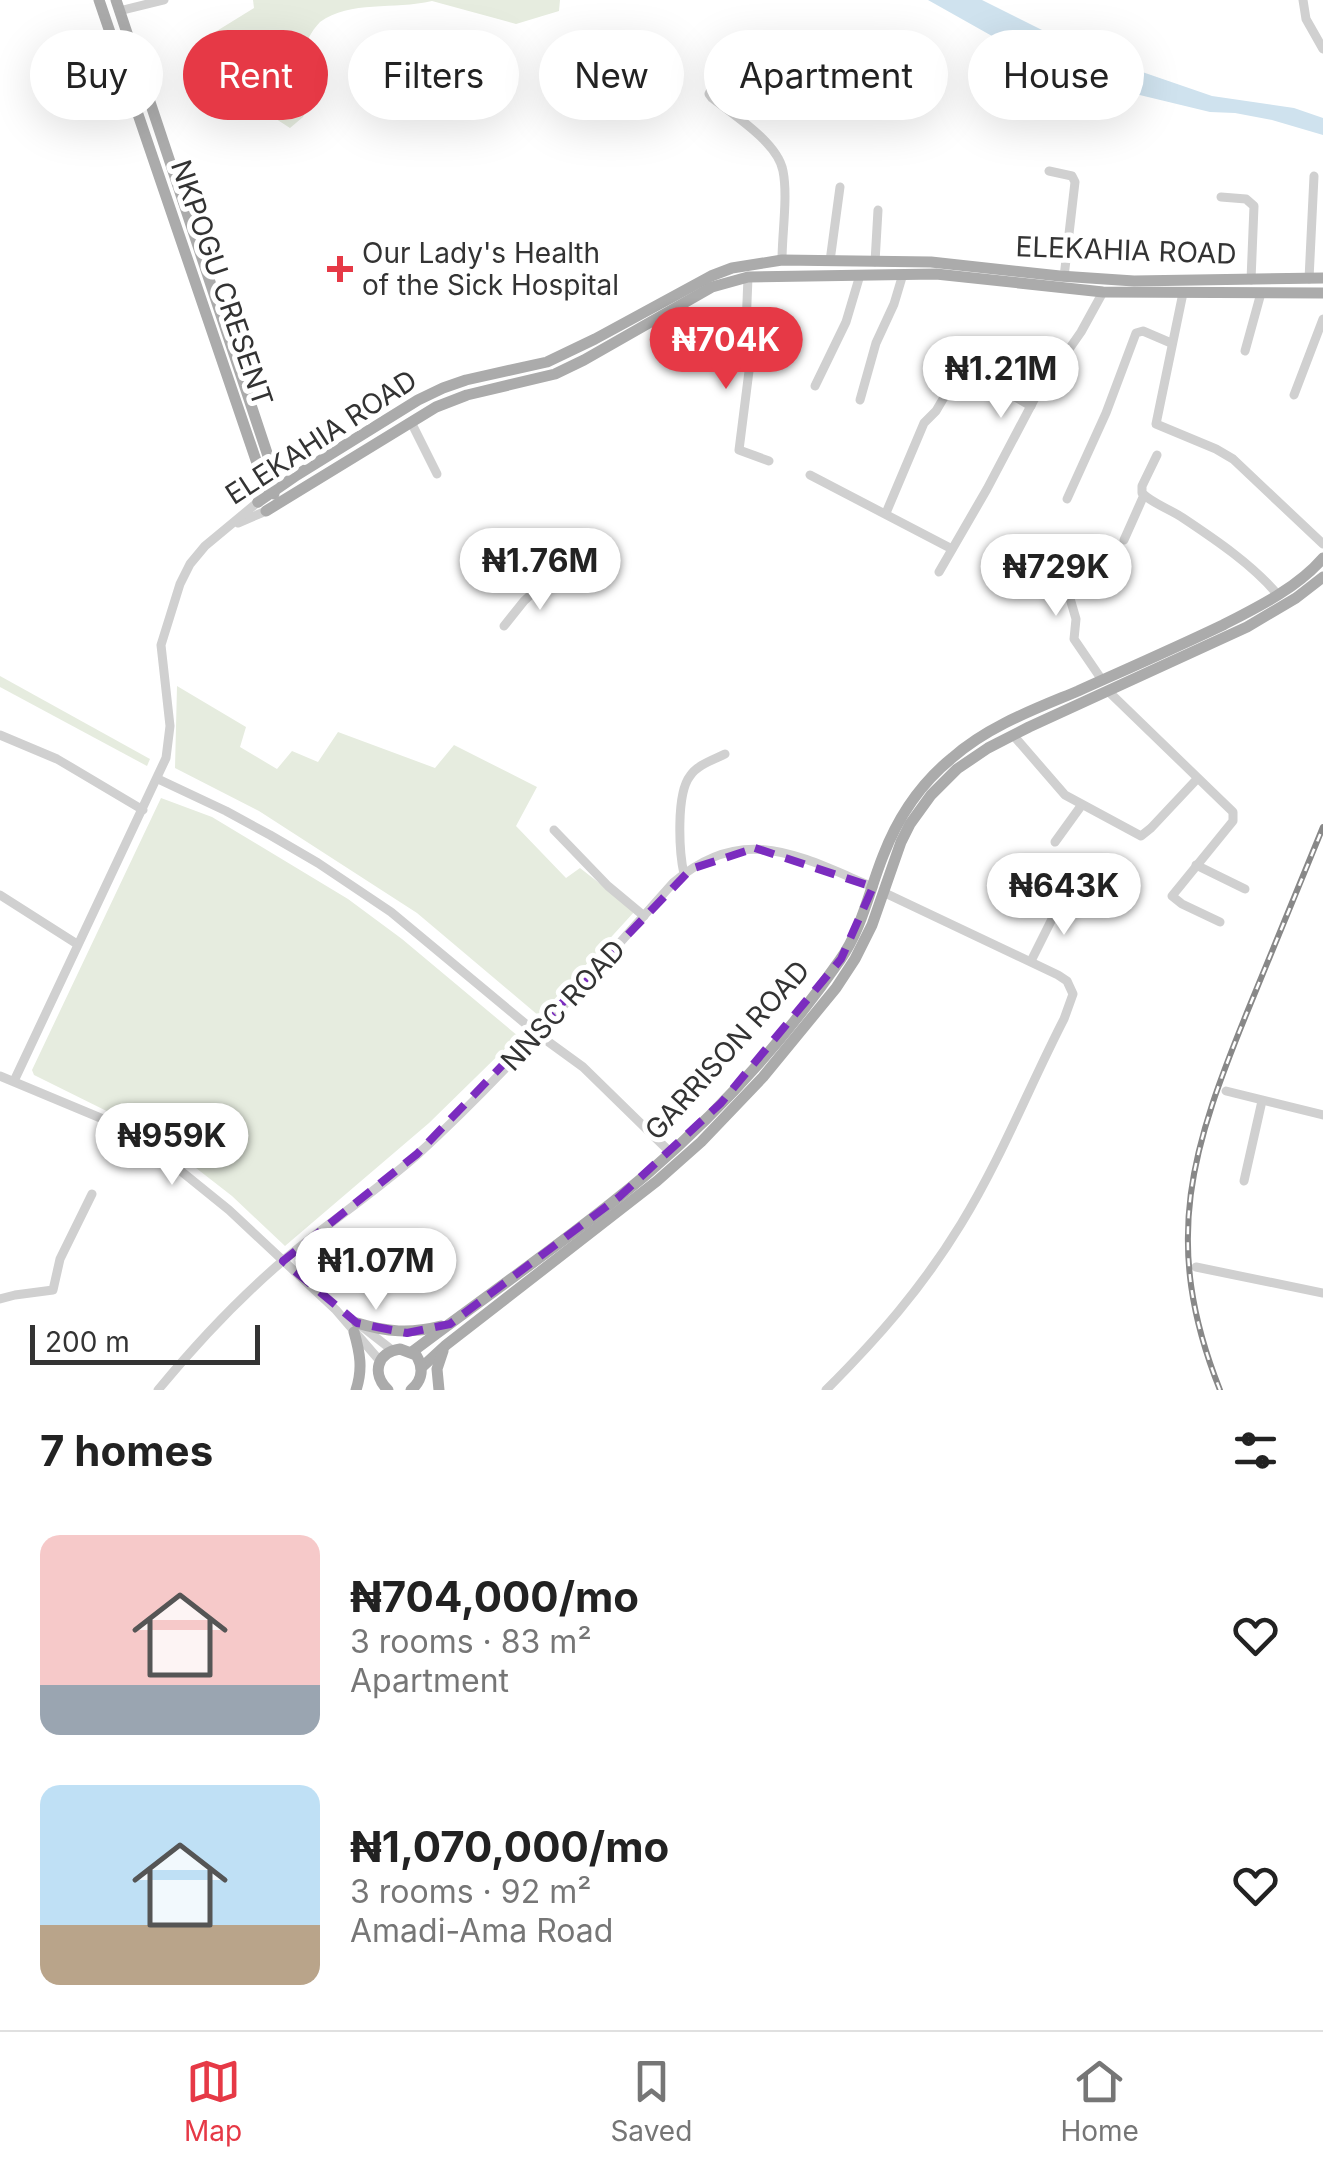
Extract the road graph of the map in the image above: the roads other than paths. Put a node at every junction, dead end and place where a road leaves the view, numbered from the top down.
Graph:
1 (99, 0) edge
2 (164, 0) edge
3 (1302, 0) edge
4 (118, 6) edge
5 (1323, 49) edge
6 (740, 120) edge
7 (1049, 172) dead end
8 (1314, 176) dead end
9 (840, 187) dead end
10 (1221, 197) dead end
11 (878, 210) dead end
12 (782, 260) junction
13 (830, 262) junction
14 (875, 262) junction
15 (860, 274) junction
16 (903, 274) junction
17 (748, 277) junction
18 (1064, 277) junction
19 (1316, 279) edge
20 (1251, 280) junction
21 (1103, 292) junction
22 (1261, 293) junction
23 (1323, 293) edge
24 (1183, 294) junction
25 (1323, 319) edge
26 (1171, 342) junction
27 (1246, 351) dead end
28 (815, 386) dead end
29 (1294, 395) dead end
30 (860, 400) dead end
31 (1031, 406) junction
32 (411, 422) junction
33 (1157, 455) dead end
34 (269, 459) junction
35 (769, 461) dead end
36 (259, 469) junction
37 (437, 474) dead end
38 (810, 474) dead end
39 (297, 475) junction
40 (275, 490) junction
41 (294, 494) junction
42 (1144, 495) junction
43 (1067, 499) dead end
44 (262, 507) junction
45 (886, 513) junction
46 (1124, 540) dead end
47 (1028, 542) dead end
48 (1323, 544) edge
49 (952, 549) junction
50 (1323, 558) edge
51 (939, 572) dead end
52 (550, 576) dead end
53 (1321, 581) edge
54 (1278, 595) junction
55 (504, 626) dead end
56 (1105, 686) junction
57 (0, 734) edge
58 (1012, 735) junction
59 (725, 754) dead end
60 (158, 779) junction
61 (1197, 780) junction
62 (1081, 806) junction
63 (143, 810) junction
64 (554, 830) dead end
65 (1055, 842) dead end
66 (1196, 865) junction
67 (684, 874) junction
68 (879, 890) junction
69 (1245, 890) dead end
70 (0, 894) edge
71 (1063, 897) dead end
72 (644, 916) junction
73 (1220, 922) dead end
74 (77, 944) junction
75 (1031, 962) junction
76 (539, 1035) junction
77 (0, 1076) edge
78 (14, 1081) junction
79 (1226, 1091) dead end
80 (1262, 1101) junction
81 (1323, 1116) edge
82 (671, 1153) junction
83 (1244, 1180) dead end
84 (92, 1194) dead end
85 (283, 1261) junction
86 (1196, 1267) dead end
87 (1323, 1293) edge
88 (0, 1299) edge
89 (450, 1324) junction
90 (356, 1328) junction
91 (446, 1345) junction
92 (392, 1350) junction
93 (412, 1352) junction
94 (380, 1361) junction
95 (378, 1377) junction
96 (418, 1384) edge
97 (158, 1390) edge
98 (359, 1390) edge
99 (386, 1390) edge
100 (439, 1390) edge
101 (826, 1390) edge

1 - 36 main road, NKPOGU CRESENT
2 - 4 street
3 - 5 street
4 - 34 main road, NKPOGU CRESENT
6 - 12 street
7 - 18 street
8 - 19 street
9 - 13 street
10 - 20 street
11 - 14 street
12 - 13 main road, ELEKAHIA ROAD
12 - 39 main road, ELEKAHIA ROAD
13 - 14 main road, ELEKAHIA ROAD
14 - 18 main road, ELEKAHIA ROAD
15 - 16 main road, ELEKAHIA ROAD
15 - 17 main road, ELEKAHIA ROAD
15 - 28 street
16 - 21 main road, ELEKAHIA ROAD
16 - 30 street
17 - 32 main road, ELEKAHIA ROAD
17 - 35 street
18 - 20 main road, ELEKAHIA ROAD
19 - 20 main road, ELEKAHIA ROAD
21 - 24 main road, ELEKAHIA ROAD
21 - 31 street
22 - 23 main road, ELEKAHIA ROAD
22 - 24 main road, ELEKAHIA ROAD
22 - 27 street
24 - 26 street
25 - 29 street
26 - 43 street
26 - 48 street
31 - 45 street
31 - 49 street
32 - 37 street
32 - 41 main road, ELEKAHIA ROAD
33 - 42 street
34 - 39 main road
34 - 40 main road, NKPOGU CRESENT
36 - 40 main road, NKPOGU CRESENT
36 - 44 main road, NKPOGU CRESENT
38 - 45 street
39 - 40 main road, ELEKAHIA ROAD
40 - 41 main road
40 - 44 main road, ELEKAHIA ROAD
41 - 44 main road, ELEKAHIA ROAD
42 - 46 street
42 - 54 street
44 - 60 street, ELEKAHIA ROAD
45 - 49 street
47 - 56 street
49 - 51 street
50 - 54 main road, GARRISON ROAD
52 - 55 street
53 - 56 main road, GARRISON ROAD
54 - 56 main road, GARRISON ROAD
56 - 58 main road, GARRISON ROAD
56 - 61 street
56 - 68 main road, GARRISON ROAD
57 - 63 street
58 - 62 street
58 - 68 main road, GARRISON ROAD
59 - 67 street
60 - 63 street, ELEKAHIA ROAD
60 - 76 street
61 - 62 street
61 - 66 street
62 - 65 street
63 - 74 street, ELEKAHIA ROAD
64 - 72 street
66 - 69 street
66 - 73 street
67 - 68 street, NNSC ROAD
67 - 72 street, NNSC ROAD
68 - 75 street, NNSC ROAD
68 - 82 main road, GARRISON ROAD
68 - 91 main road, GARRISON ROAD
70 - 74 street
71 - 75 street
72 - 76 street, NNSC ROAD
74 - 78 street, ELEKAHIA ROAD
75 - 101 street, NNSC ROAD
76 - 82 street
76 - 85 street, NNSC ROAD
77 - 78 street
78 - 85 street
79 - 80 street
80 - 81 street
80 - 83 street
82 - 89 main road, GARRISON ROAD
84 - 88 street
85 - 90 street
85 - 97 street, NNSC ROAD
86 - 87 street
89 - 90 main road
89 - 93 main road, GARRISON ROAD
90 - 92 street
90 - 94 street
90 - 98 main road
91 - 96 main road, GARRISON ROAD
91 - 100 main road
92 - 93 main road
92 - 94 main road
93 - 96 main road
94 - 95 main road
95 - 98 main road
95 - 99 main road

